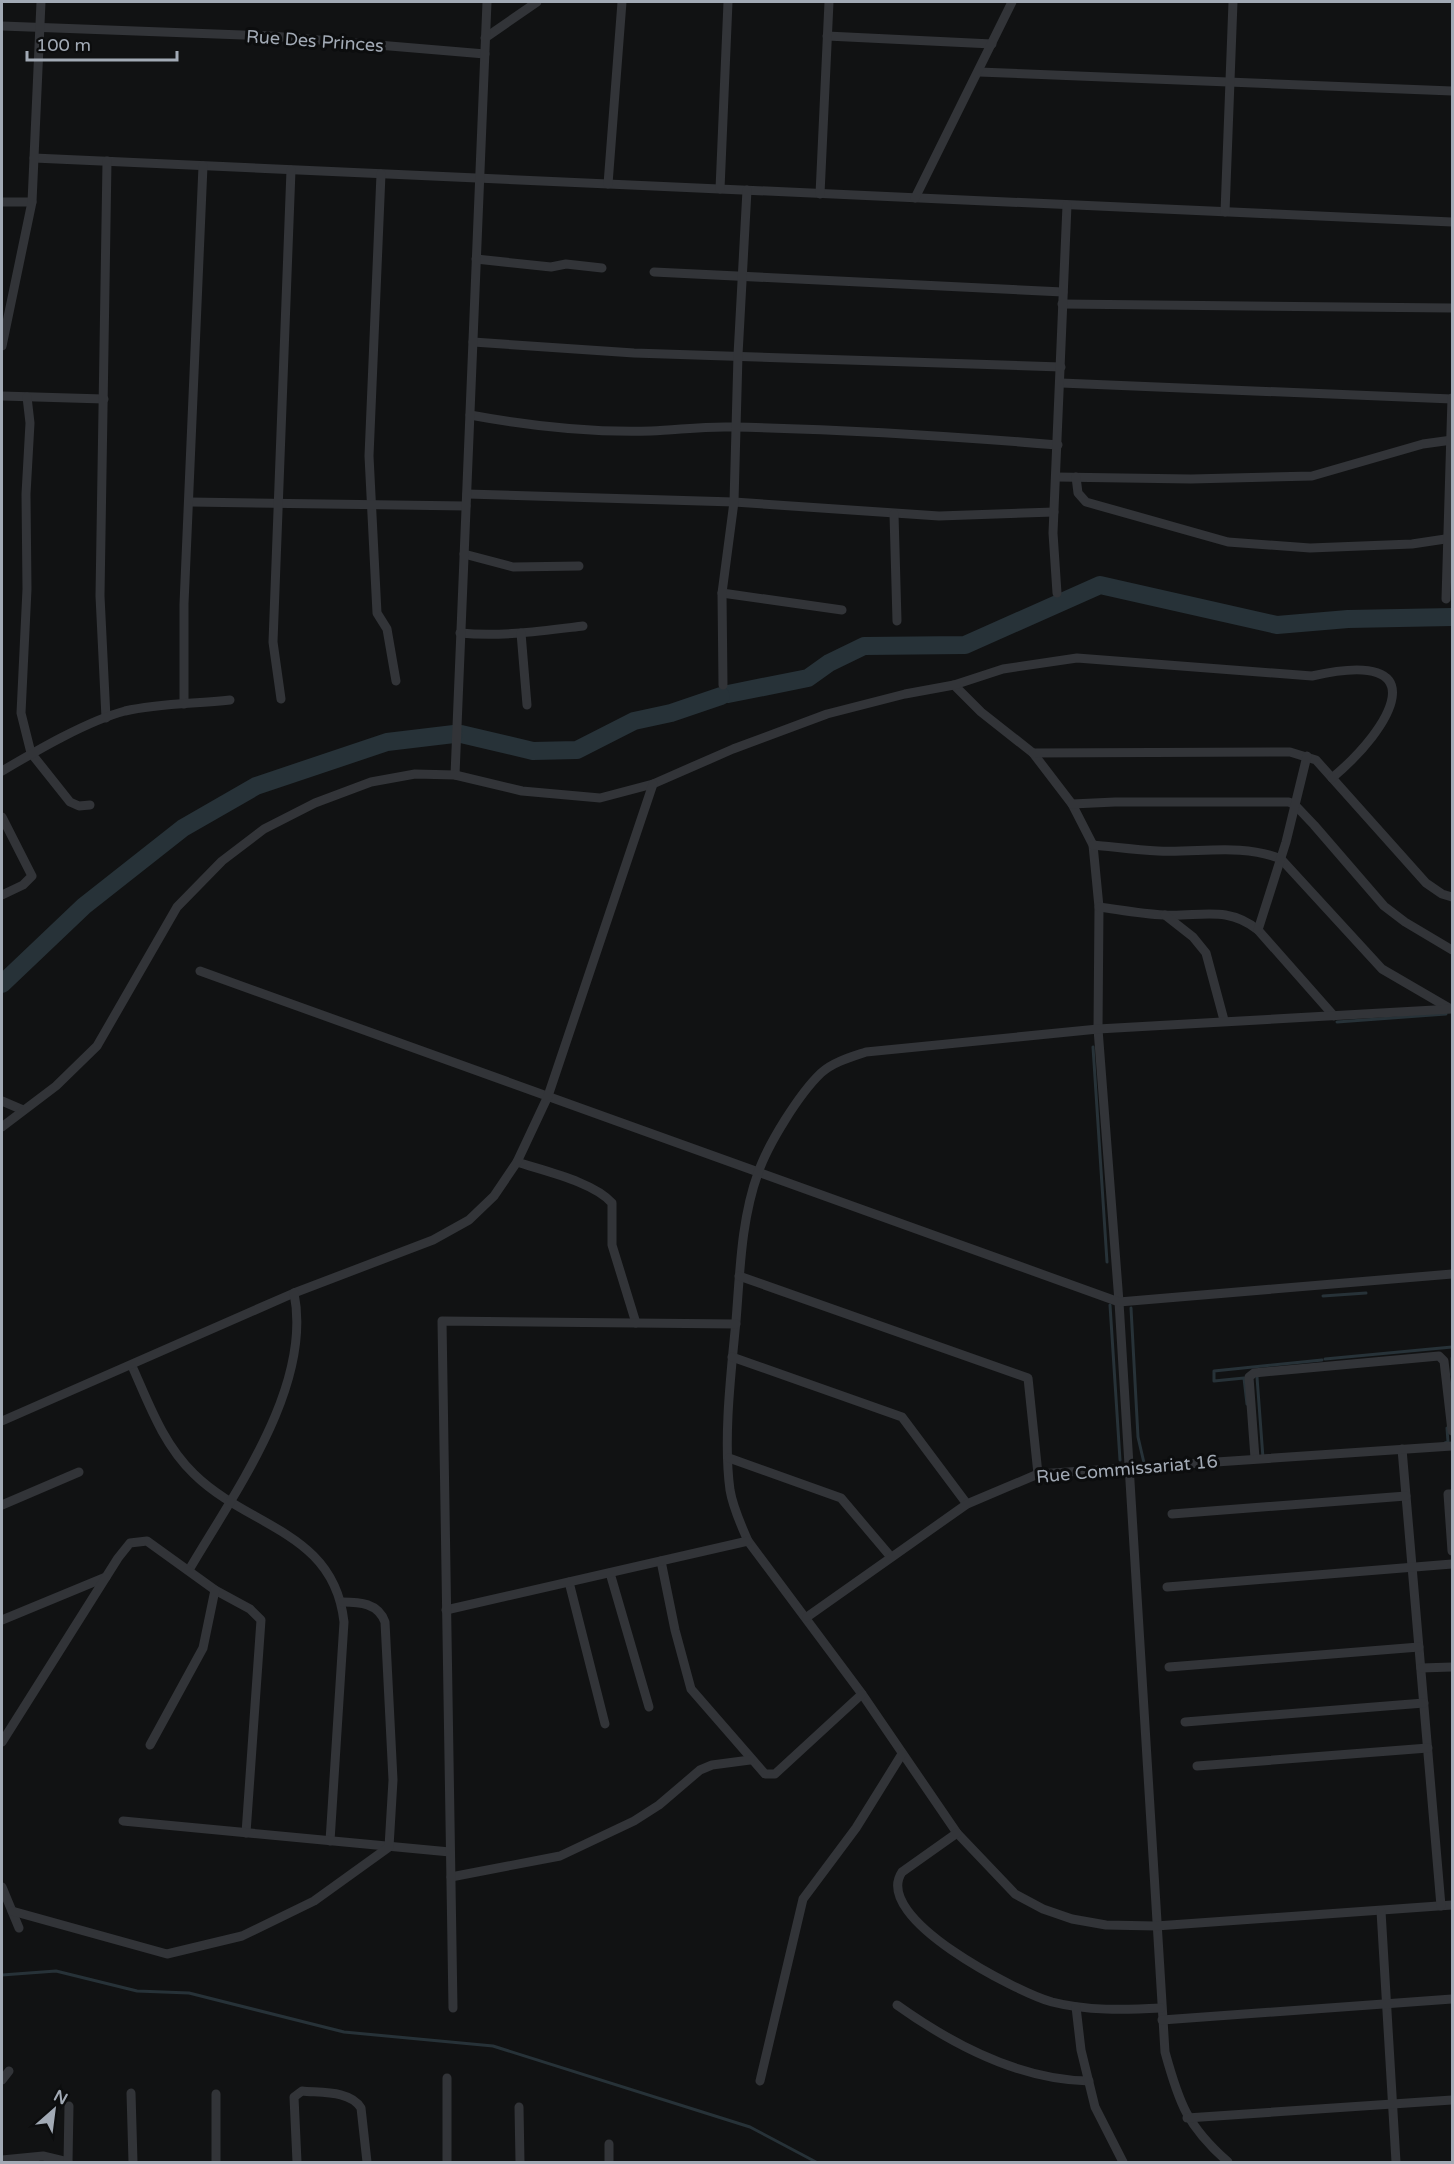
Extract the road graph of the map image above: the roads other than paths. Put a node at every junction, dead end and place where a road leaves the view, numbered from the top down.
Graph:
1 (41, 2) edge
2 (487, 2) edge
3 (537, 2) edge
4 (622, 2) edge
5 (728, 2) edge
6 (829, 2) edge
7 (1012, 2) edge
8 (1233, 2) edge
9 (2, 26) edge
10 (39, 28) junction
11 (827, 36) junction
12 (485, 38) junction
13 (992, 44) junction
14 (485, 54) junction
15 (979, 72) junction
16 (1229, 82) junction
17 (1452, 91) edge
18 (34, 158) junction
19 (107, 161) junction
20 (203, 165) junction
21 (291, 170) junction
22 (381, 174) junction
23 (480, 178) junction
24 (608, 184) junction
25 (720, 189) junction
26 (747, 190) junction
27 (820, 194) junction
28 (915, 198) junction
29 (2, 202) edge
30 (32, 202) junction
31 (1067, 205) junction
32 (1225, 212) junction
33 (1452, 222) edge
34 (476, 259) junction
35 (602, 267) dead end
36 (654, 272) dead end
37 (742, 276) junction
38 (1063, 292) junction
39 (1062, 304) junction
40 (1452, 308) edge
41 (5, 312) edge
42 (473, 342) junction
43 (2, 346) edge
44 (738, 355) junction
45 (1061, 367) junction
46 (1061, 383) junction
47 (2, 396) edge
48 (27, 398) junction
49 (1452, 398) edge
50 (104, 399) junction
51 (470, 415) junction
52 (736, 427) junction
53 (1452, 440) edge
54 (1058, 445) junction
55 (1451, 463) edge
56 (1056, 477) junction
57 (1076, 477) junction
58 (467, 494) junction
59 (190, 502) junction
60 (734, 502) junction
61 (278, 504) junction
62 (372, 504) junction
63 (466, 506) junction
64 (1054, 512) junction
65 (894, 514) junction
66 (1450, 539) edge
67 (464, 554) junction
68 (579, 566) dead end
69 (722, 592) junction
70 (1057, 593) dead end
71 (1446, 599) dead end
72 (842, 610) dead end
73 (897, 621) dead end
74 (583, 627) dead end
75 (460, 633) junction
76 (521, 633) junction
77 (396, 681) dead end
78 (723, 685) dead end
79 (954, 685) junction
80 (281, 699) dead end
81 (230, 700) dead end
82 (184, 704) junction
83 (527, 705) dead end
84 (106, 718) junction
85 (31, 753) junction
86 (1033, 753) junction
87 (1307, 756) junction
88 (2, 771) edge
89 (455, 775) junction
90 (1332, 778) junction
91 (653, 784) junction
92 (1072, 804) junction
93 (90, 805) dead end
94 (1295, 805) junction
95 (2, 817) edge
96 (1093, 845) junction
97 (1281, 859) junction
98 (2, 895) edge
99 (1452, 897) edge
100 (1099, 907) junction
101 (1165, 915) junction
102 (1258, 930) junction
103 (1452, 950) edge
104 (200, 971) dead end
105 (1452, 1009) edge
106 (1334, 1016) junction
107 (1224, 1020) junction
108 (1098, 1029) junction
109 (548, 1096) junction
110 (2, 1101) edge
111 (23, 1110) junction
112 (2, 1127) edge
113 (517, 1162) junction
114 (758, 1172) junction
115 (1452, 1274) edge
116 (739, 1276) junction
117 (294, 1293) junction
118 (1119, 1302) junction
119 (636, 1323) junction
120 (736, 1324) junction
121 (732, 1358) junction
122 (132, 1366) junction
123 (2, 1421) edge
124 (1452, 1431) edge
125 (1452, 1446) edge
126 (1402, 1449) junction
127 (729, 1458) junction
128 (1255, 1458) junction
129 (1129, 1466) junction
130 (79, 1472) dead end
131 (1038, 1474) junction
132 (1452, 1494) edge
133 (1406, 1496) junction
134 (230, 1501) junction
135 (2, 1504) edge
136 (967, 1504) junction
137 (1172, 1514) dead end
138 (748, 1541) junction
139 (1452, 1551) edge
140 (891, 1557) junction
141 (660, 1562) junction
142 (1452, 1564) edge
143 (1412, 1568) junction
144 (189, 1570) junction
145 (610, 1573) junction
146 (106, 1577) junction
147 (569, 1582) junction
148 (1167, 1587) dead end
149 (215, 1590) junction
150 (342, 1602) junction
151 (446, 1610) junction
152 (807, 1617) junction
153 (2, 1620) edge
154 (1419, 1647) junction
155 (1169, 1667) dead end
156 (1452, 1667) edge
157 (1421, 1668) junction
158 (862, 1694) junction
159 (1424, 1703) junction
160 (649, 1707) dead end
161 (1185, 1722) dead end
162 (605, 1724) dead end
163 (2, 1742) edge
164 (150, 1745) dead end
165 (1428, 1748) junction
166 (902, 1754) junction
167 (750, 1760) junction
168 (1197, 1766) dead end
169 (123, 1821) dead end
170 (246, 1833) junction
171 (957, 1833) junction
172 (330, 1841) junction
173 (389, 1847) junction
174 (450, 1852) junction
175 (451, 1877) junction
176 (2, 1887) edge
177 (1452, 1905) edge
178 (1441, 1906) junction
179 (12, 1911) junction
180 (1381, 1911) junction
181 (1156, 1926) junction
182 (19, 1928) dead end
183 (1452, 1999) edge
184 (1387, 2003) junction
185 (897, 2005) dead end
186 (1076, 2007) junction
187 (453, 2008) dead end
188 (1161, 2008) junction
189 (1162, 2020) junction
190 (9, 2071) dead end
191 (447, 2078) dead end
192 (2, 2080) edge
193 (760, 2081) dead end
194 (1089, 2081) junction
195 (131, 2093) dead end
196 (216, 2094) dead end
197 (1452, 2100) edge
198 (1393, 2105) junction
199 (69, 2106) dead end
200 (519, 2107) dead end
201 (1187, 2118) junction
202 (609, 2144) dead end
203 (2, 2160) edge
204 (68, 2162) edge
205 (134, 2163) edge
206 (216, 2163) edge
207 (297, 2163) edge
208 (367, 2163) edge
209 (447, 2163) edge
210 (520, 2163) edge
211 (609, 2163) edge
212 (1123, 2163) edge
213 (1227, 2163) edge
214 (1396, 2163) edge

1 - 10 street
2 - 12 street
3 - 12 street
4 - 24 street
5 - 25 street
6 - 11 street
7 - 13 street
8 - 16 street
9 - 10 street, Rue Des Princes
10 - 14 street, Rue Des Princes
10 - 18 street
11 - 13 street
11 - 27 street
12 - 14 street
13 - 15 street
14 - 23 street
15 - 16 street
15 - 28 street
16 - 17 street
16 - 32 street
18 - 19 street
18 - 30 street
19 - 20 street
19 - 50 street
20 - 21 street
20 - 59 street
21 - 22 street
21 - 61 street
22 - 23 street
22 - 62 street
23 - 24 street
23 - 34 street
24 - 25 street
25 - 26 street
26 - 27 street
26 - 37 street
27 - 28 street
28 - 31 street
29 - 30 street
30 - 41 street
31 - 32 street
31 - 38 street
32 - 33 street
34 - 35 street
34 - 42 street
36 - 37 street
37 - 38 street
37 - 44 street
38 - 39 street
39 - 40 street
39 - 45 street
41 - 43 street
42 - 44 street
42 - 51 street
44 - 45 street
44 - 52 street
45 - 46 street
46 - 49 street
46 - 54 street
47 - 48 street
48 - 50 street
48 - 85 street
49 - 53 street
50 - 84 street
51 - 52 street
51 - 58 street
52 - 54 street
52 - 60 street
53 - 55 street
53 - 57 street
54 - 56 street
55 - 66 street
56 - 57 street
56 - 64 street
57 - 66 street
58 - 60 street
58 - 63 street
59 - 61 street
59 - 82 street
60 - 65 street
60 - 69 street
61 - 62 street
61 - 80 street
62 - 63 street
62 - 77 street
63 - 67 street
64 - 65 street
64 - 70 street
65 - 73 street
66 - 71 street
67 - 68 street
67 - 75 street
69 - 72 street
69 - 78 street
74 - 76 street
75 - 76 street
75 - 89 street
76 - 83 street
79 - 86 street
79 - 90 street
79 - 91 street
81 - 82 street
82 - 84 street
84 - 85 street
85 - 88 street
85 - 93 street
86 - 87 street
86 - 92 street
87 - 90 street
87 - 94 street
89 - 91 street
89 - 111 street
90 - 99 street
91 - 109 street
92 - 94 street
92 - 96 street
94 - 97 street
94 - 103 street
95 - 98 street
96 - 97 street
96 - 100 street
97 - 102 street
97 - 105 street
100 - 101 street
100 - 108 street
101 - 102 street
101 - 107 street
102 - 106 street
104 - 109 street
105 - 106 street
106 - 107 street
107 - 108 street
108 - 114 street
108 - 118 street
109 - 113 street
109 - 114 street
110 - 111 street
111 - 112 street
113 - 117 street
113 - 119 street
114 - 116 street
114 - 118 street
115 - 118 street
116 - 120 street
116 - 131 street
117 - 122 street
117 - 134 street
118 - 129 street
119 - 120 street
119 - 151 street
120 - 121 street
121 - 127 street
121 - 136 street
122 - 123 street
122 - 134 street
124 - 128 street
125 - 126 street, Rue Commissariat 16
126 - 128 street, Rue Commissariat 16
126 - 133 street
127 - 138 street
127 - 140 street
128 - 129 street, Rue Commissariat 16
129 - 131 street, Rue Commissariat 16
129 - 181 street
130 - 135 street
131 - 136 street, Rue Commissariat 16
132 - 139 street
133 - 137 street
133 - 143 street
134 - 144 street
134 - 150 street
136 - 140 street, Rue Commissariat 16
138 - 141 street
138 - 152 street
140 - 152 street, Rue Commissariat 16
141 - 145 street
141 - 167 street
142 - 143 street
143 - 148 street
143 - 154 street
144 - 146 street
144 - 149 street
145 - 147 street
145 - 160 street
146 - 153 street
146 - 163 street
147 - 151 street
147 - 162 street
149 - 164 street
149 - 170 street
150 - 172 street
150 - 173 street
151 - 174 street
152 - 158 street
154 - 155 street
154 - 157 street
156 - 157 street
157 - 159 street
158 - 166 street
158 - 167 street
159 - 161 street
159 - 165 street
165 - 168 street
165 - 178 street
166 - 171 street
166 - 193 street
167 - 175 street
169 - 170 street
170 - 172 street
171 - 181 street
171 - 186 street
172 - 173 street
173 - 174 street
173 - 179 street
174 - 175 street
175 - 187 street
176 - 179 street
177 - 178 street
178 - 180 street
179 - 182 street
180 - 181 street
180 - 184 street
181 - 188 street
183 - 184 street
184 - 189 street
184 - 198 street
185 - 194 street
186 - 188 street
186 - 194 street
188 - 189 street
189 - 201 street
190 - 192 street
191 - 209 street
194 - 212 street
195 - 205 street
196 - 206 street
197 - 198 street
198 - 201 street
198 - 214 street
199 - 204 street
200 - 210 street
201 - 213 street
202 - 211 street
203 - 204 street
207 - 208 street

